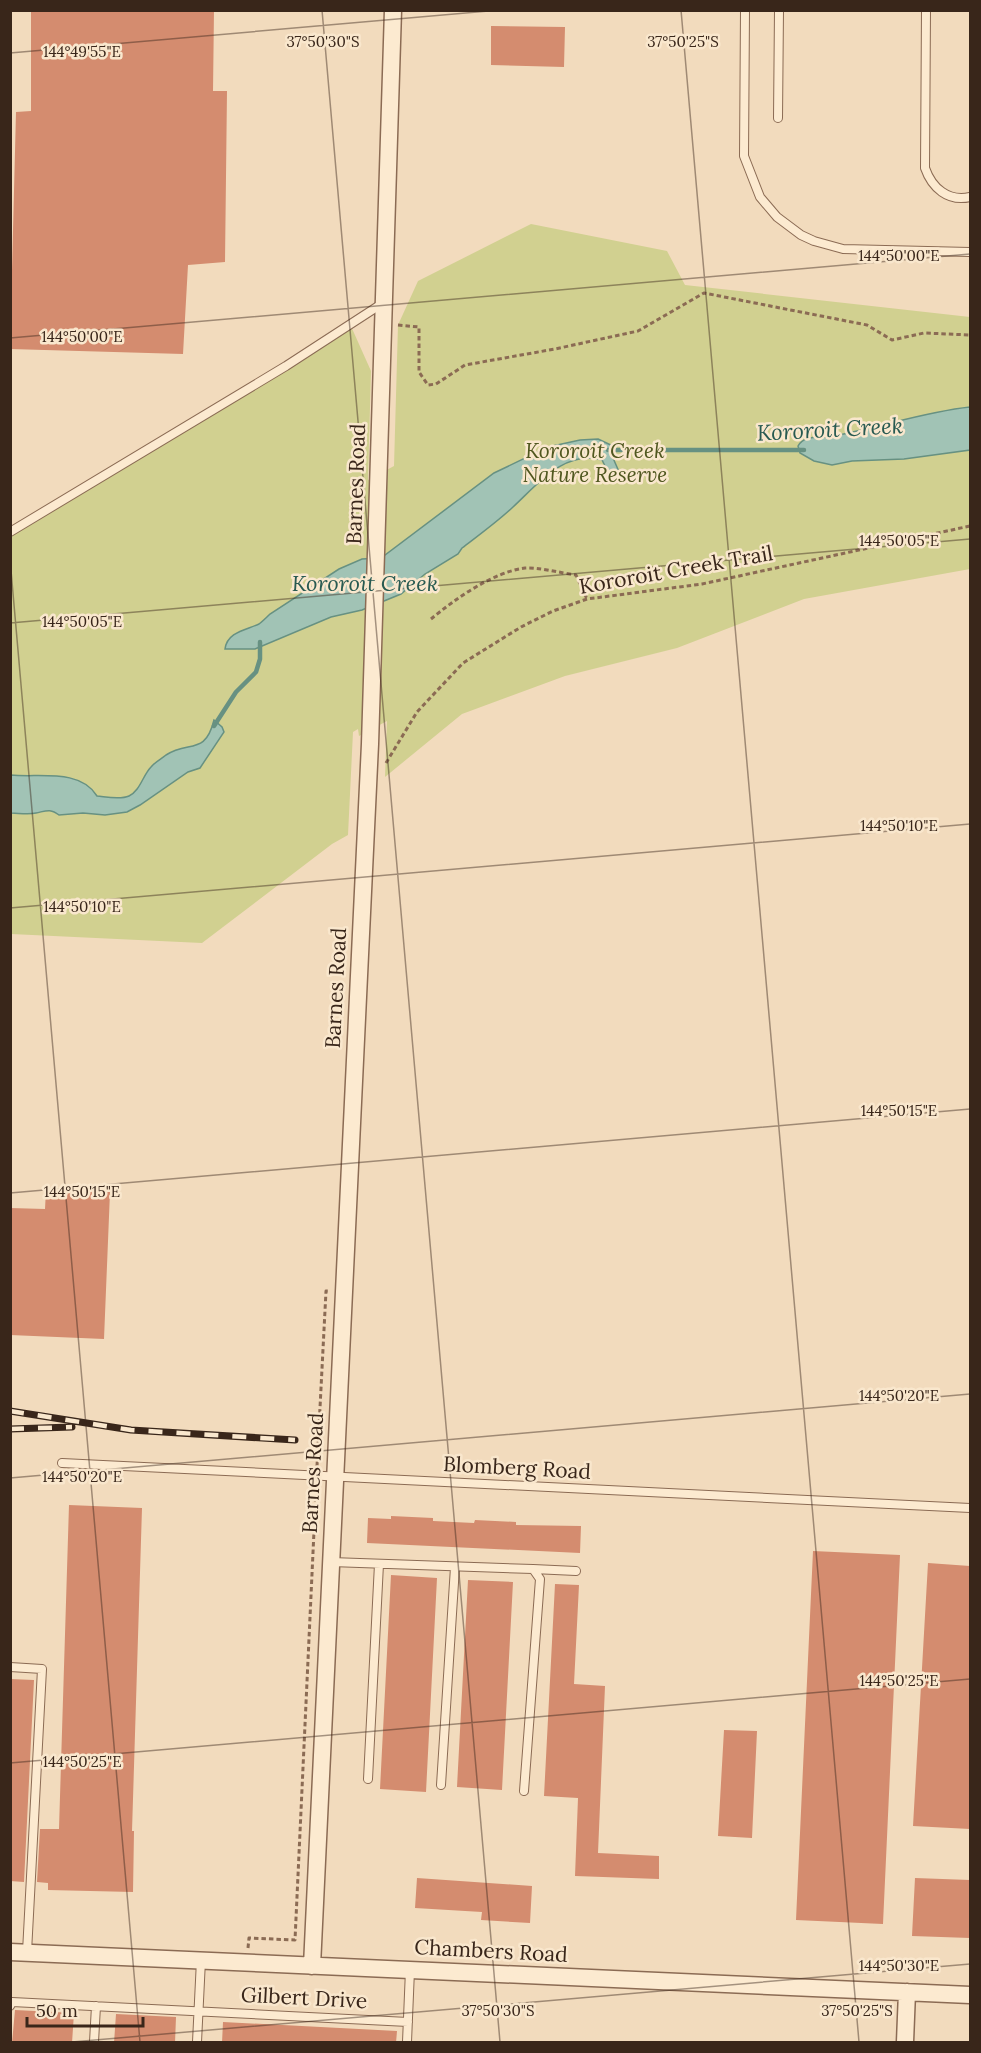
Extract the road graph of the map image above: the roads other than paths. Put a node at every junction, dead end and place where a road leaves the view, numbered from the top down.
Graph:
1 (393, 10) edge
2 (745, 10) edge
3 (779, 10) edge
4 (926, 10) edge
5 (778, 118) dead end
6 (970, 197) edge
7 (970, 252) edge
8 (384, 303) junction
9 (10, 532) edge
10 (62, 1463) dead end
11 (335, 1477) junction
12 (970, 1508) edge
13 (331, 1562) junction
14 (379, 1564) junction
15 (454, 1567) junction
16 (533, 1569) junction
17 (576, 1571) dead end
18 (10, 1667) edge
19 (368, 1779) dead end
20 (441, 1785) dead end
21 (524, 1791) dead end
22 (19, 1952) edge
23 (201, 1960) junction
24 (312, 1966) junction
25 (410, 1970) junction
26 (908, 1992) junction
27 (970, 1995) edge
28 (10, 2006) edge
29 (96, 2006) junction
30 (199, 2011) junction
31 (408, 2022) junction
32 (94, 2043) edge
33 (197, 2043) edge
34 (407, 2043) edge
35 (905, 2043) edge

1 - 8 street, Barnes Road
2 - 7 lane
3 - 5 lane
4 - 6 lane
8 - 9 lane
8 - 11 street, Barnes Road
10 - 11 lane, Blomberg Road
11 - 12 lane, Blomberg Road
11 - 13 street, Barnes Road
13 - 14 lane
13 - 24 street, Barnes Road
14 - 15 lane
14 - 19 lane
15 - 16 lane
15 - 20 lane
16 - 17 lane
16 - 21 lane
18 - 22 lane
22 - 23 street, Chambers Road
23 - 24 street, Chambers Road
23 - 30 lane
24 - 25 street, Chambers Road
25 - 26 street, Chambers Road
25 - 31 lane
26 - 27 street, Chambers Road
26 - 35 street
28 - 29 lane, Gilbert Drive
29 - 30 lane, Gilbert Drive
29 - 32 lane
30 - 31 lane, Gilbert Drive
30 - 33 lane
31 - 34 lane

